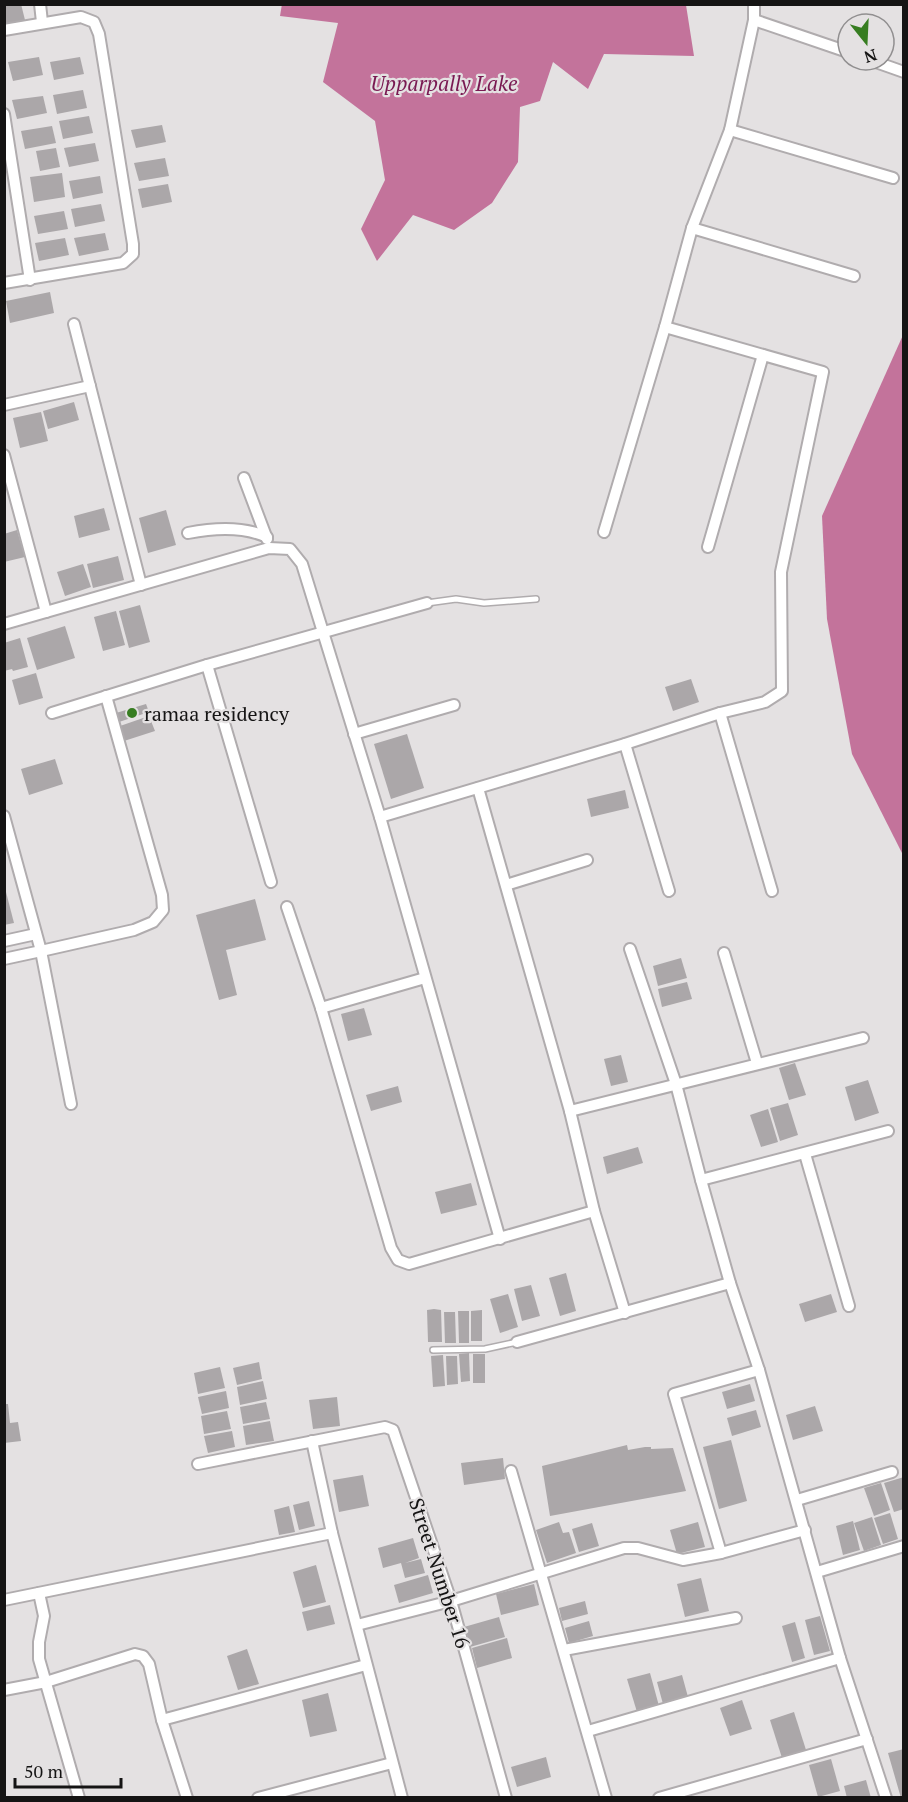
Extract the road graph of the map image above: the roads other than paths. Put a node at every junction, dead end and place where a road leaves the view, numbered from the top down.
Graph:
1 (40, 4) edge
2 (754, 4) edge
3 (754, 20) junction
4 (42, 22) junction
5 (4, 30) edge
6 (836, 48) edge
7 (4, 114) edge
8 (730, 130) junction
9 (893, 178) dead end
10 (692, 228) junction
11 (854, 276) dead end
12 (30, 280) junction
13 (4, 283) edge
14 (74, 324) dead end
15 (666, 327) junction
16 (763, 356) junction
17 (90, 386) junction
18 (4, 405) edge
19 (4, 455) edge
20 (244, 478) dead end
21 (604, 532) dead end
22 (188, 533) dead end
23 (268, 543) junction
24 (708, 546) dead end
25 (141, 585) junction
26 (536, 599) dead end
27 (427, 603) joint
28 (46, 612) junction
29 (4, 624) edge
30 (322, 632) junction
31 (207, 665) junction
32 (106, 696) junction
33 (454, 705) dead end
34 (52, 713) dead end
35 (720, 713) junction
36 (354, 734) junction
37 (625, 744) junction
38 (478, 789) junction
39 (4, 816) edge
40 (380, 817) junction
41 (587, 860) dead end
42 (271, 882) dead end
43 (506, 885) junction
44 (669, 891) dead end
45 (772, 891) dead end
46 (287, 907) dead end
47 (36, 934) junction
48 (4, 941) edge
49 (630, 949) dead end
50 (41, 951) junction
51 (724, 952) dead end
52 (4, 959) edge
53 (425, 978) junction
54 (321, 1008) junction
55 (863, 1038) dead end
56 (757, 1064) junction
57 (676, 1084) junction
58 (71, 1104) dead end
59 (570, 1112) junction
60 (888, 1131) dead end
61 (805, 1154) junction
62 (701, 1180) junction
63 (594, 1211) junction
64 (500, 1239) junction
65 (730, 1283) junction
66 (849, 1306) dead end
67 (625, 1313) junction
68 (517, 1342) joint
69 (433, 1350) dead end
70 (759, 1370) junction
71 (312, 1441) junction
72 (198, 1464) dead end
73 (511, 1471) dead end
74 (892, 1472) dead end
75 (796, 1500) junction
76 (805, 1530) junction
77 (332, 1533) junction
78 (903, 1546) edge
79 (721, 1553) junction
80 (542, 1572) junction
81 (817, 1572) junction
82 (39, 1593) junction
83 (4, 1600) edge
84 (451, 1601) junction
85 (736, 1618) dead end
86 (357, 1625) junction
87 (564, 1650) junction
88 (840, 1658) junction
89 (366, 1665) junction
90 (46, 1682) junction
91 (4, 1690) edge
92 (162, 1720) junction
93 (588, 1731) junction
94 (867, 1739) junction
95 (392, 1763) junction
96 (79, 1797) edge
97 (187, 1797) edge
98 (258, 1797) edge
99 (402, 1797) edge
100 (506, 1797) edge
101 (606, 1797) edge
102 (659, 1797) edge
103 (885, 1797) edge

1 - 4 street
2 - 3 street
3 - 6 street
3 - 8 street
4 - 5 street
4 - 12 street
7 - 12 street
8 - 9 street
8 - 10 street
10 - 11 street
10 - 15 street
12 - 13 street
14 - 17 street
15 - 16 street
15 - 21 street
16 - 24 street
16 - 35 street
17 - 18 street
17 - 25 street
19 - 28 street
20 - 23 street
22 - 23 street
23 - 25 street
23 - 30 street
25 - 28 street
26 - 27 lane
27 - 30 street
28 - 29 street
30 - 31 street
30 - 36 street
31 - 32 street
31 - 42 street
32 - 34 street
32 - 50 street
33 - 36 street
35 - 37 street
35 - 45 street
36 - 40 street
37 - 38 street
37 - 44 street
38 - 40 street
38 - 43 street
39 - 47 street
40 - 53 street
41 - 43 street
43 - 59 street
46 - 54 street
47 - 48 street
47 - 50 street
49 - 57 street
50 - 52 street
50 - 58 street
51 - 56 street
53 - 54 street
53 - 64 street
54 - 64 street
55 - 56 street
56 - 57 street
57 - 59 street
57 - 62 street
59 - 63 street
60 - 61 street
61 - 62 street
61 - 66 street
62 - 65 street
63 - 64 street
63 - 67 street
65 - 67 street
65 - 70 street
67 - 68 street
68 - 69 lane
70 - 75 street
70 - 79 street
71 - 72 street
71 - 77 street
71 - 84 street, Street Number 16
73 - 80 street
74 - 75 street
75 - 76 street
76 - 79 street
76 - 81 street
77 - 82 street
77 - 86 street
78 - 81 street
79 - 80 street
80 - 84 street
80 - 87 street
81 - 88 street
82 - 83 street
82 - 90 street
84 - 86 street
84 - 100 street, Street Number 16
85 - 87 street
86 - 89 street
87 - 93 street
88 - 93 street
88 - 94 street
89 - 92 street
89 - 95 street
90 - 91 street
90 - 92 street
90 - 96 street
92 - 97 street
93 - 101 street
94 - 102 street
94 - 103 street
95 - 98 street
95 - 99 street

